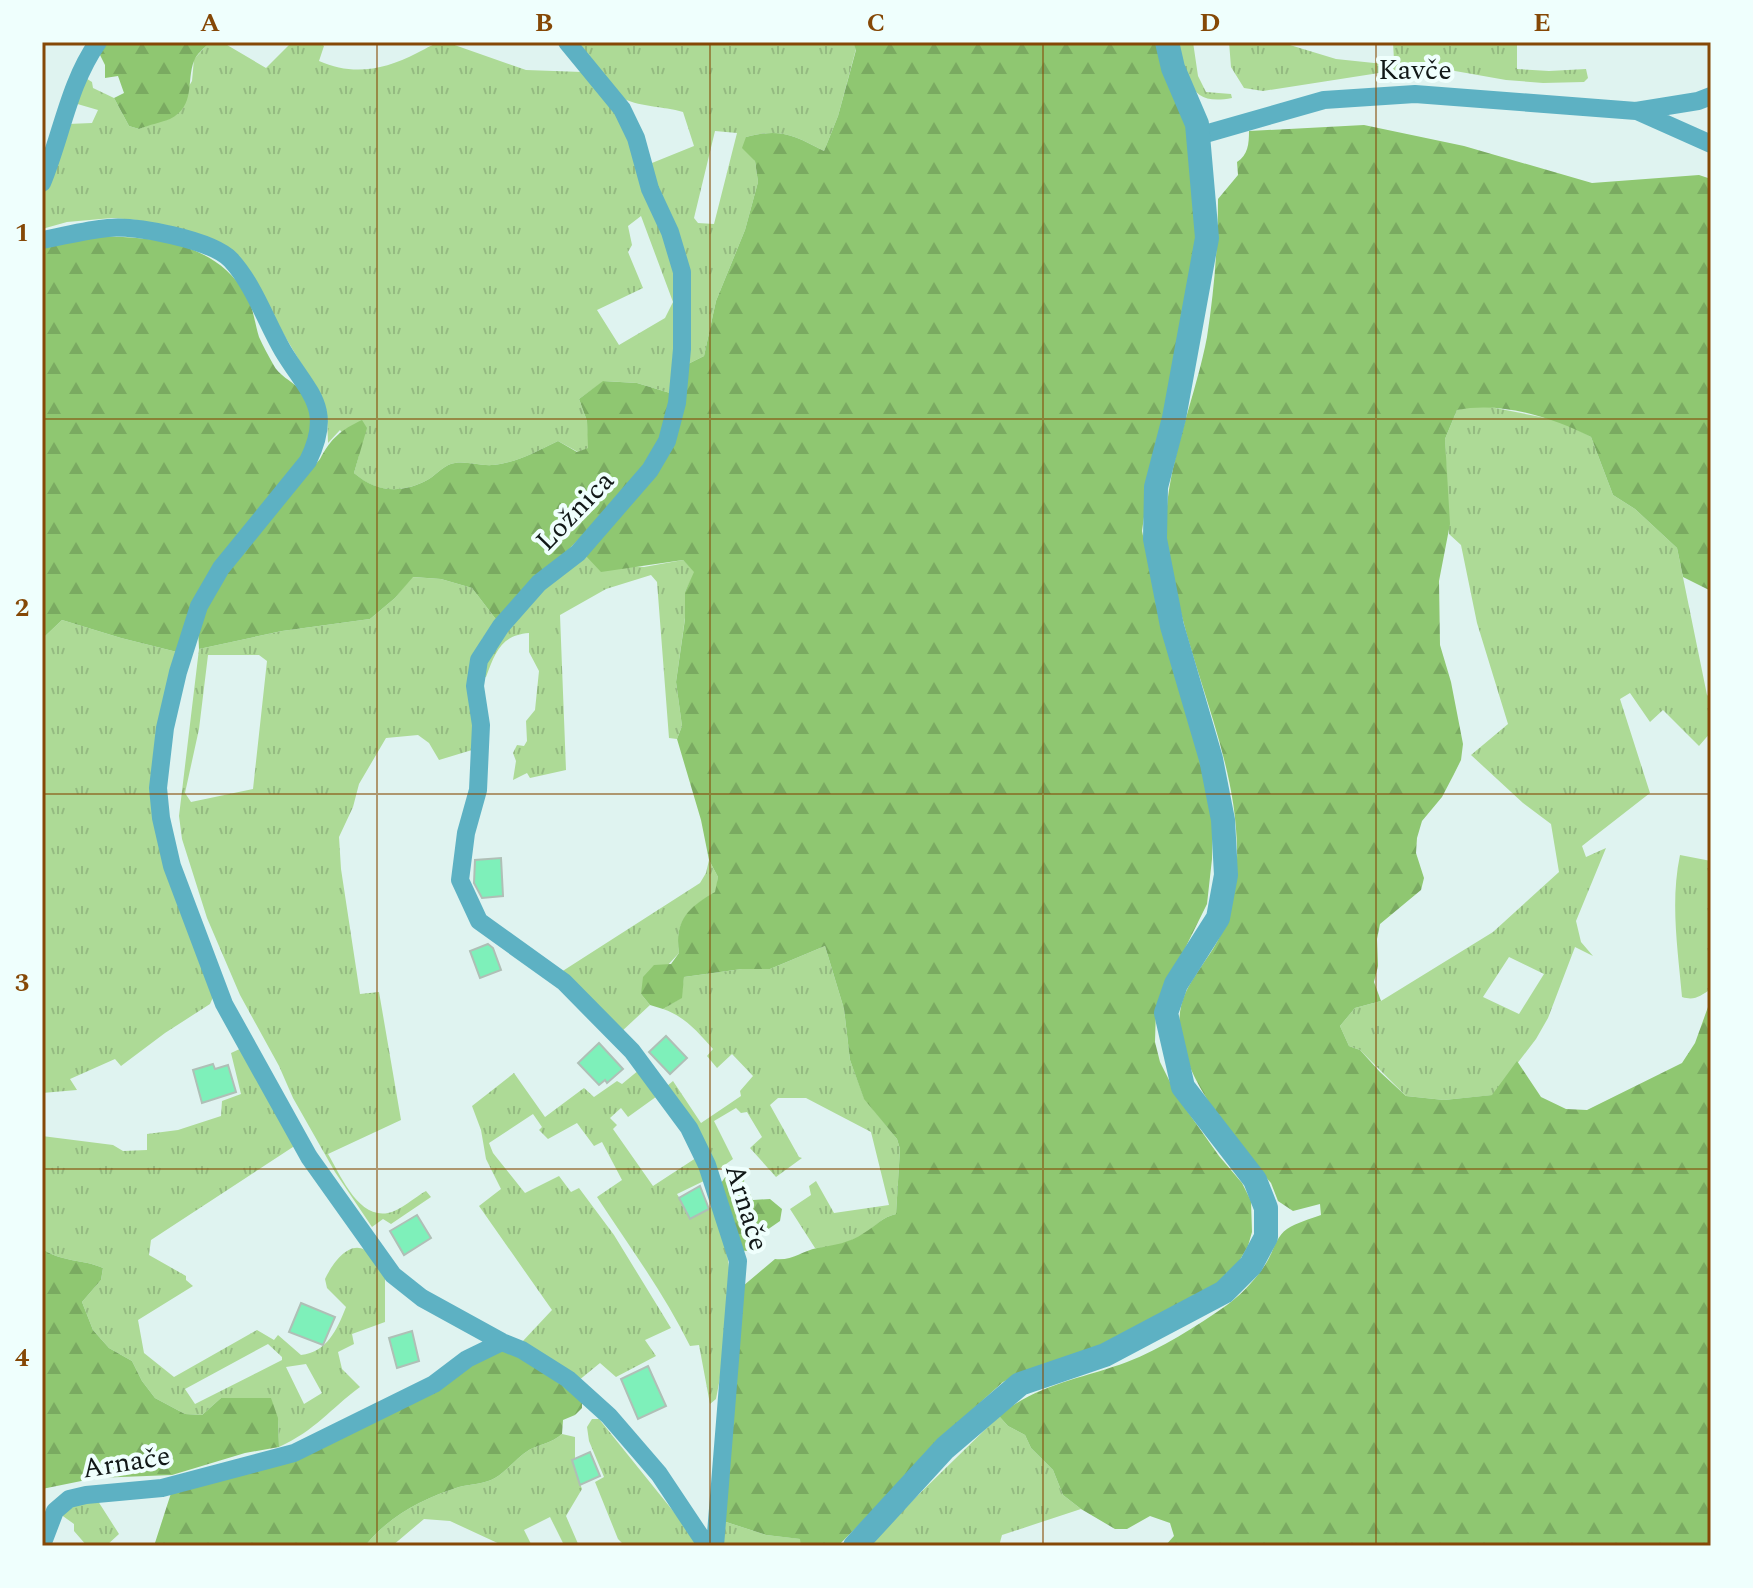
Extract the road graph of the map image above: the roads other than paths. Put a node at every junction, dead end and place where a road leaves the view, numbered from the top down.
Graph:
1 (98, 42) edge
2 (567, 42) edge
3 (1167, 42) edge
4 (1711, 96) edge
5 (1636, 111) junction
6 (1198, 136) junction
7 (1711, 144) edge
8 (42, 183) edge
9 (42, 240) edge
10 (564, 982) joint
11 (502, 1342) junction
12 (42, 1545) edge
13 (707, 1546) edge
14 (715, 1546) edge
15 (855, 1546) edge

1 - 8 street
2 - 10 street, Ložnica
3 - 6 street
4 - 5 street, Kavče
5 - 6 street, Kavče
5 - 7 street, Kavče
6 - 15 street
9 - 11 street
10 - 14 street, Arnače
11 - 12 street, Arnače
11 - 13 street

